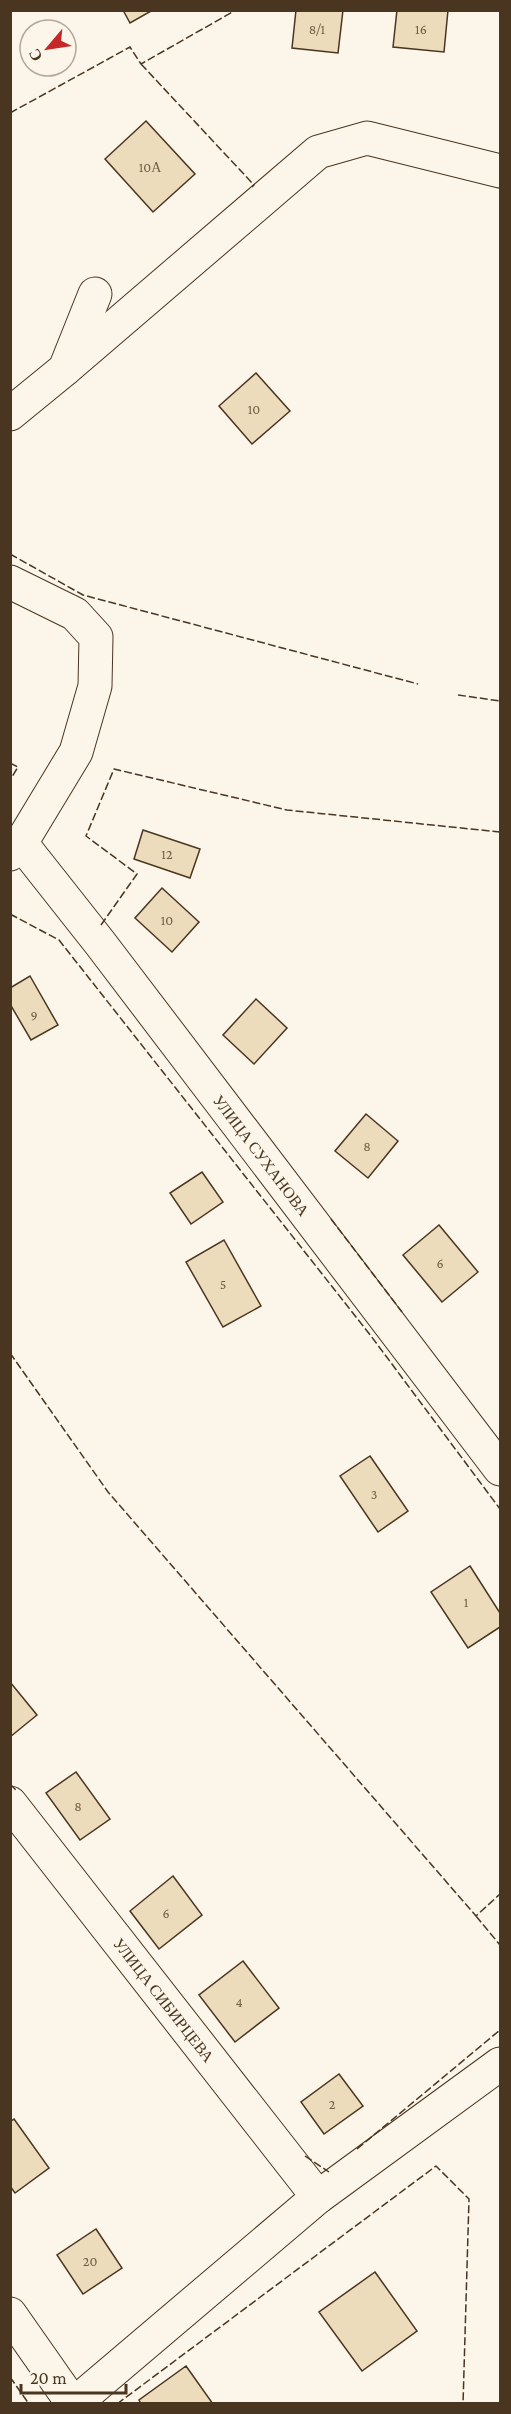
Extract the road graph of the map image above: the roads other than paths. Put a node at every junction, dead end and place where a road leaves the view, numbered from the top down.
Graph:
1 (501, 171) edge
2 (95, 294) dead end
3 (64, 369) junction
4 (10, 414) edge
5 (10, 582) edge
6 (16, 849) edge
7 (501, 1469) edge
8 (10, 1803) edge
9 (501, 2064) edge
10 (318, 2197) junction
11 (10, 2314) edge
12 (73, 2403) edge

1 - 3 street
2 - 3 street
3 - 4 street
5 - 6 street
6 - 7 street, УЛИЦА СУХАНОВА
8 - 10 street, УЛИЦА СИБИРЦЕВА
9 - 10 street
10 - 12 street
11 - 12 street

